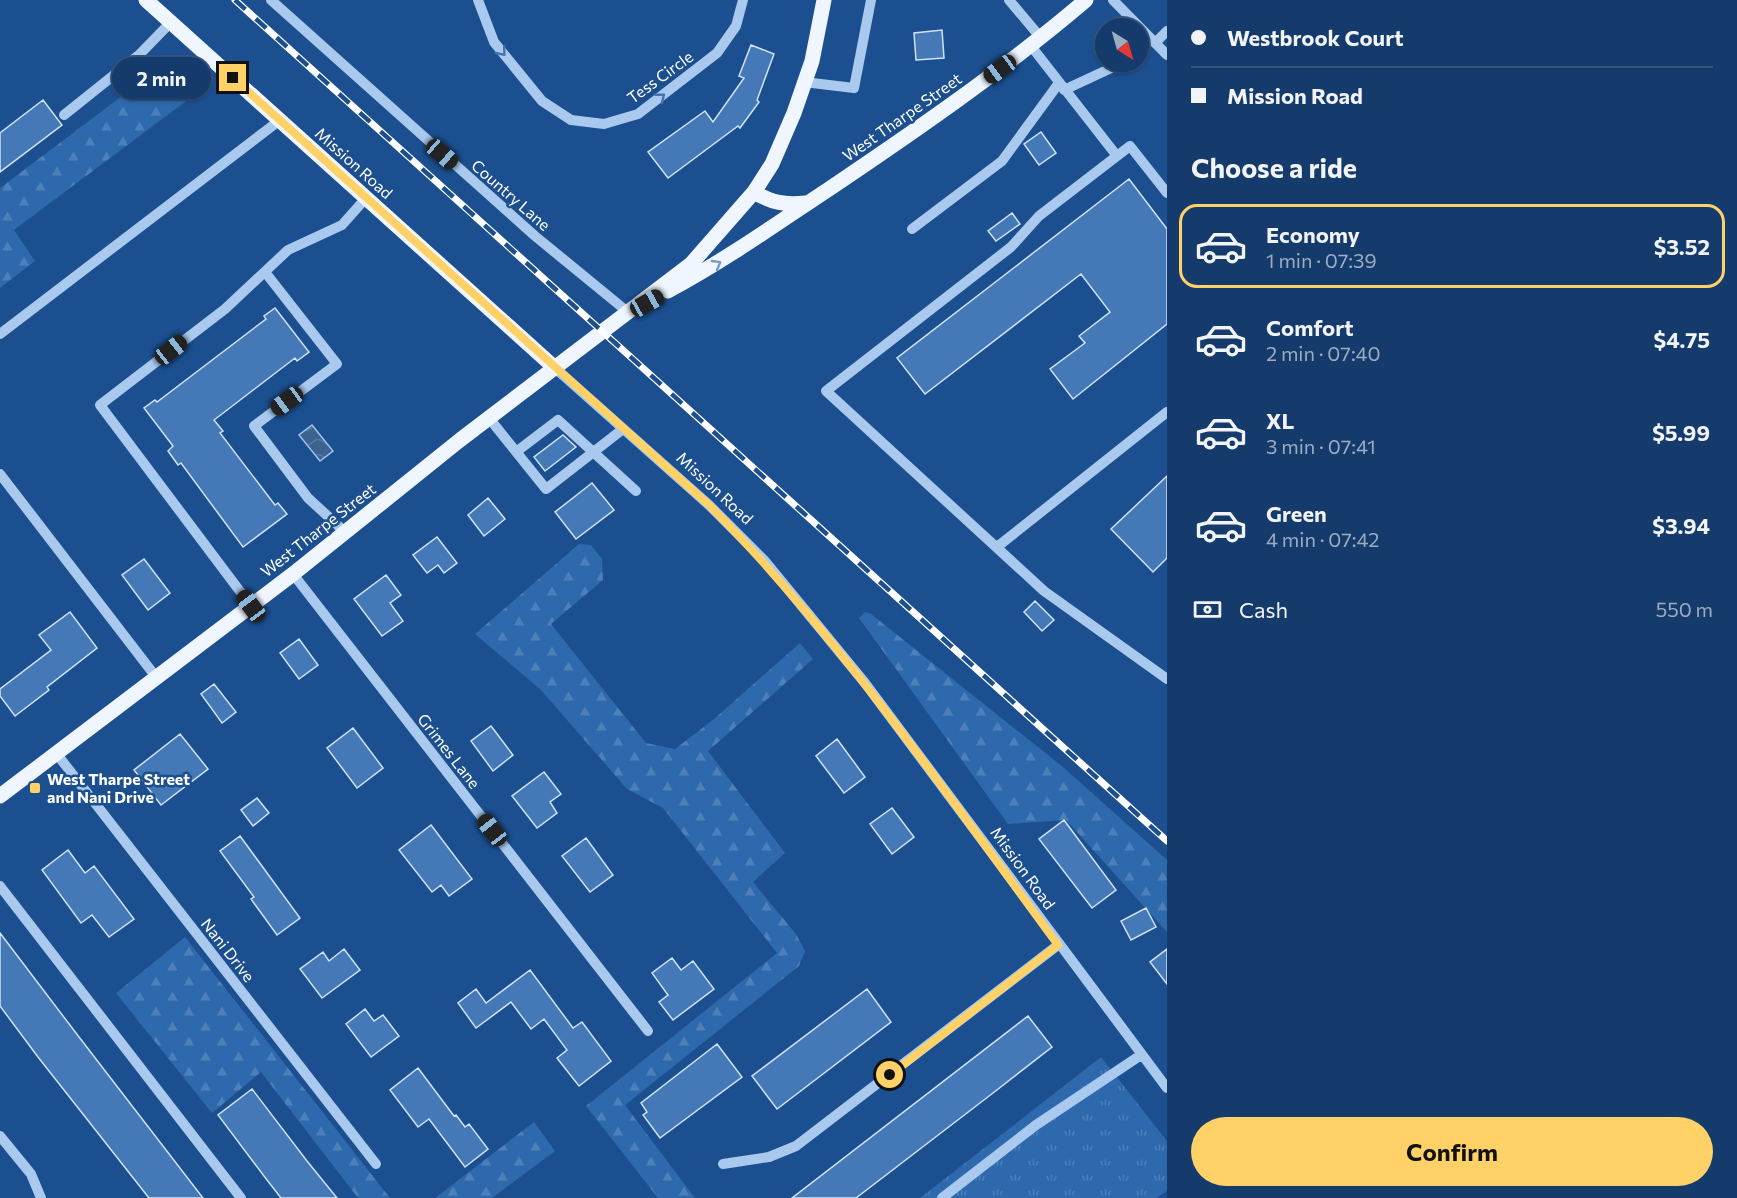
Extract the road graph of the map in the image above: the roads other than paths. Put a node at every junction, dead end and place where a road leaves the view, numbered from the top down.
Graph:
1 (146, 0) edge
2 (271, 0) edge
3 (478, 0) edge
4 (743, 0) edge
5 (824, 0) edge
6 (871, 0) edge
7 (1009, 0) edge
8 (1086, 0) edge
9 (1113, 0) edge
10 (171, 22) junction
11 (1167, 31) edge
12 (1036, 43) junction
13 (1155, 43) junction
14 (1167, 55) edge
15 (1099, 72) edge
16 (804, 82) junction
17 (1062, 86) junction
18 (64, 115) dead end
19 (280, 120) junction
20 (1117, 156) junction
21 (754, 192) junction
22 (1167, 193) edge
23 (366, 198) junction
24 (808, 202) junction
25 (912, 229) dead end
26 (265, 272) junction
27 (628, 313) junction
28 (0, 334) edge
29 (555, 368) junction
30 (1167, 412) edge
31 (489, 417) junction
32 (623, 429) junction
33 (516, 452) junction
34 (593, 452) junction
35 (0, 474) edge
36 (636, 491) dead end
37 (345, 532) junction
38 (997, 547) junction
39 (293, 574) junction
40 (251, 606) junction
41 (156, 677) junction
42 (1167, 678) edge
43 (56, 753) junction
44 (0, 796) edge
45 (0, 886) edge
46 (1058, 945) junction
47 (648, 1031) dead end
48 (1141, 1055) junction
49 (1167, 1089) edge
50 (0, 1136) edge
51 (376, 1164) dead end
52 (723, 1164) dead end
53 (41, 1198) edge
54 (241, 1198) edge
55 (942, 1198) edge

1 - 10 main road, Mission Road
2 - 27 street, Country Lane
3 -> 4 street, Tess Circle
5 - 16 main road
6 - 16 street
7 - 12 street
8 - 12 main road, West Tharpe Street
9 - 13 street
10 - 18 street
10 - 19 main road, Mission Road
11 - 13 street
12 - 17 street
12 - 24 main road, West Tharpe Street
13 - 14 street
15 - 17 street
16 - 21 main road
17 - 20 street
17 - 25 street
19 - 23 main road, Mission Road
19 - 28 street
20 - 22 street
20 - 38 street
21 - 24 main road
21 - 27 main road
23 - 26 street
23 - 29 main road, Mission Road
27 -> 24 main road, West Tharpe Street
26 - 37 street
26 - 40 street
27 - 29 main road, West Tharpe Street
29 - 31 main road, West Tharpe Street
29 - 32 street, Mission Road
30 - 38 street
31 - 33 street
31 - 37 main road, West Tharpe Street
32 - 34 street
32 - 46 street, Mission Road
33 - 34 street
33 - 34 street
34 - 36 street
35 - 41 street
37 - 39 main road, West Tharpe Street
38 - 42 street
39 - 40 main road, West Tharpe Street
39 - 47 street, Grimes Lane
40 - 41 main road, West Tharpe Street
41 - 43 main road, West Tharpe Street
43 - 44 main road, West Tharpe Street
43 - 51 street, Nani Drive
45 - 54 street
46 - 48 street, Mission Road
46 - 52 street
48 - 49 street, Mission Road
48 - 55 street
50 - 53 street

